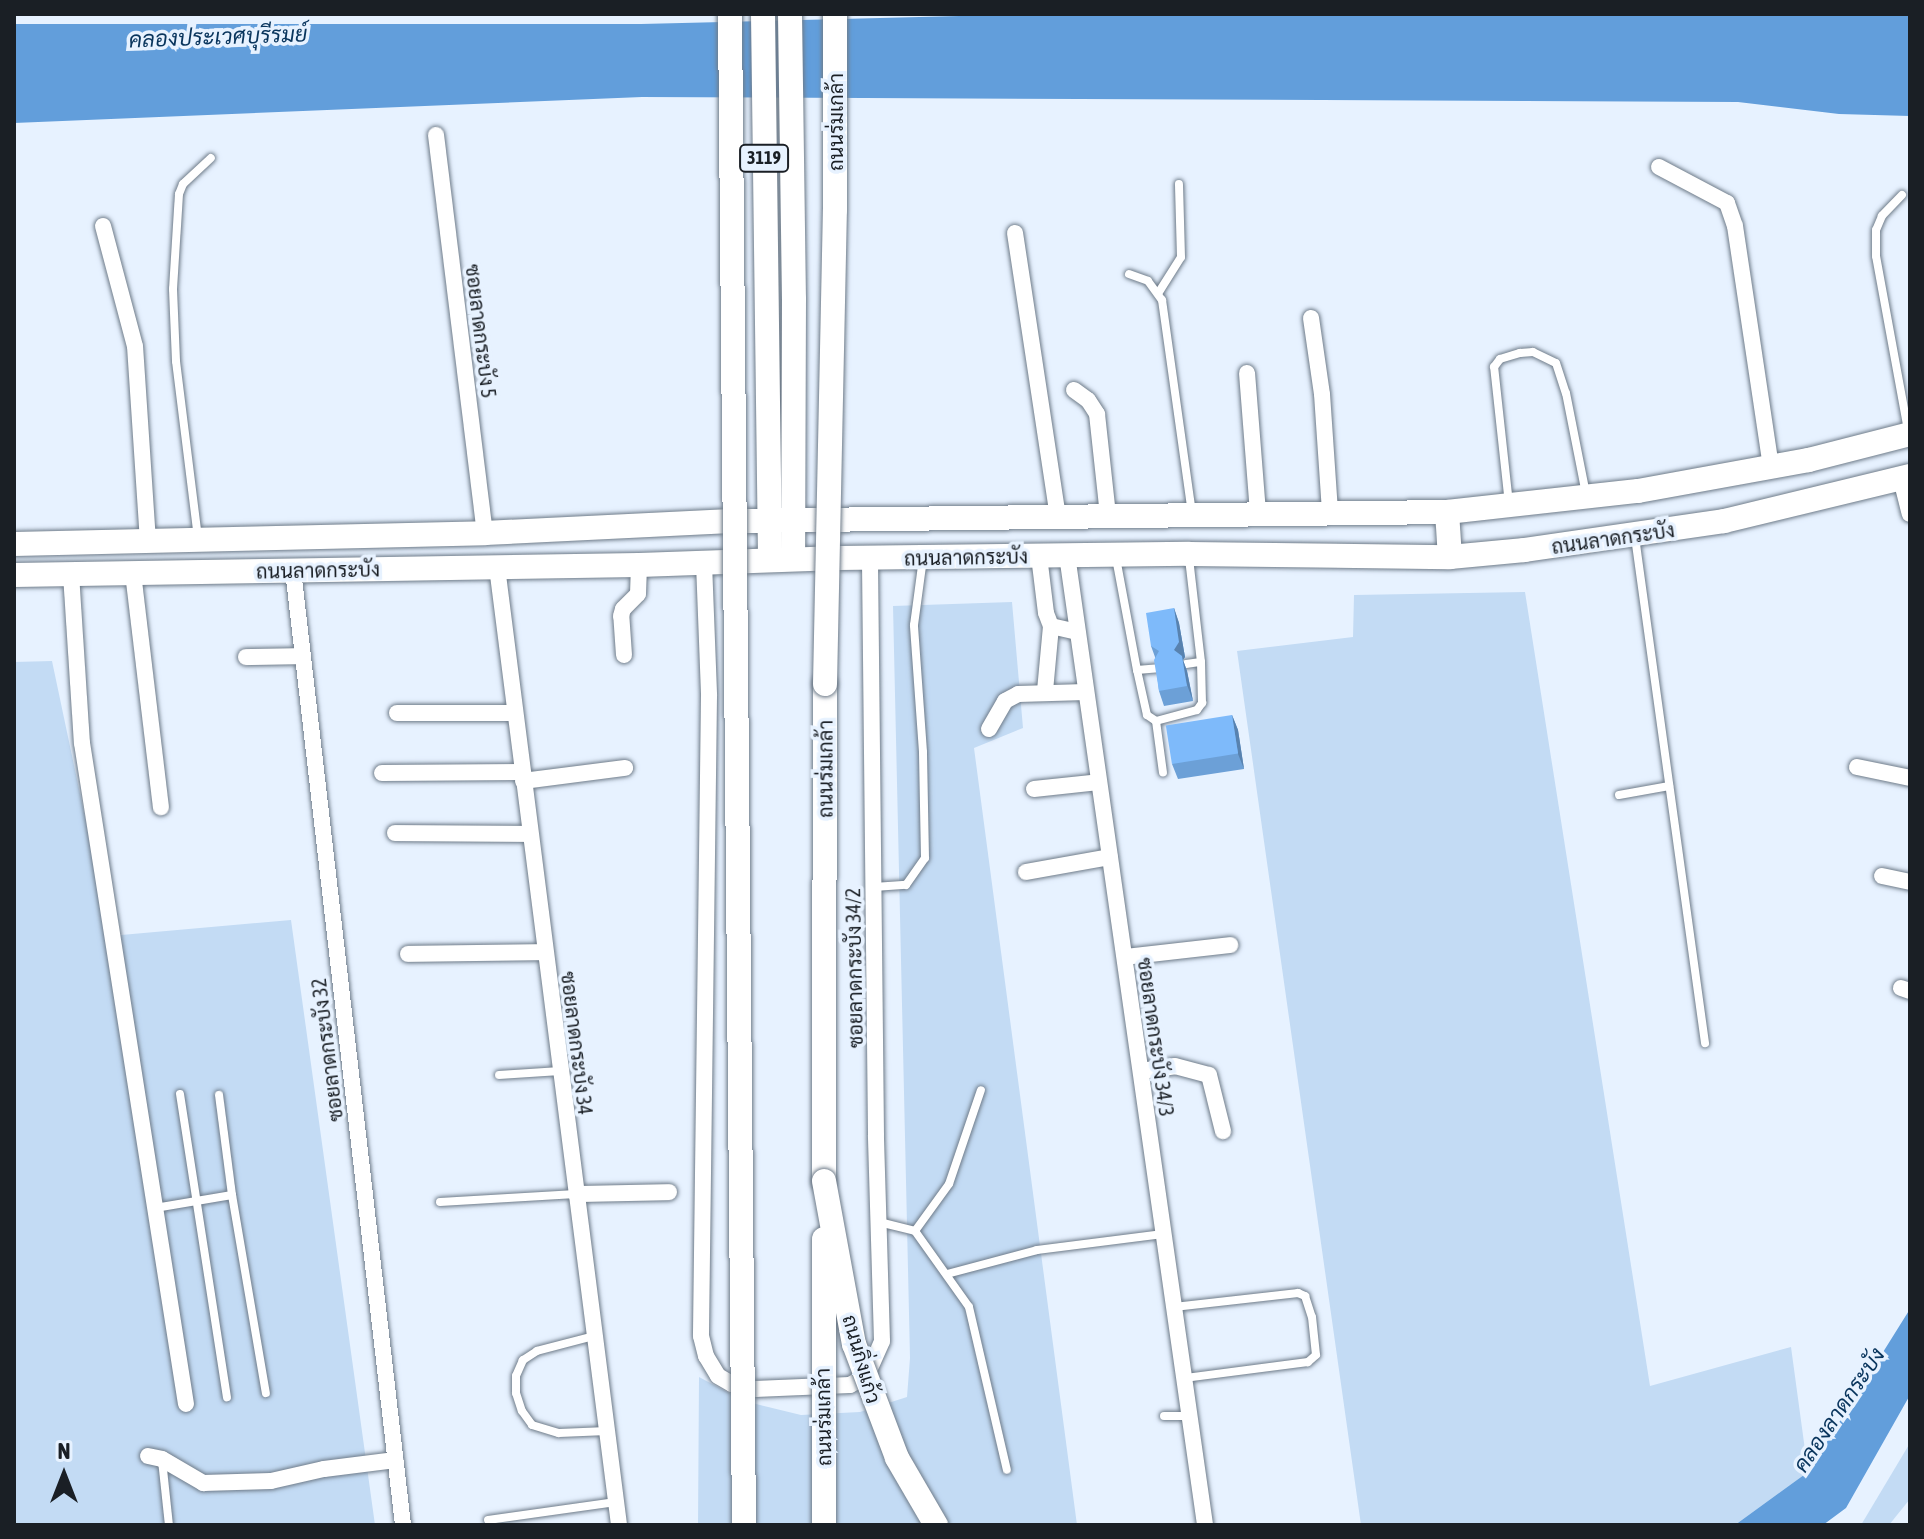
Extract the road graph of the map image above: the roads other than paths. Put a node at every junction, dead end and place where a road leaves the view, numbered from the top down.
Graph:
1 (730, 14) edge
2 (763, 14) edge
3 (790, 14) edge
4 (835, 14) edge
5 (436, 135) dead end
6 (211, 158) dead end
7 (1659, 167) dead end
8 (1179, 184) dead end
9 (1902, 195) dead end
10 (103, 226) dead end
11 (1015, 233) dead end
12 (1129, 274) dead end
13 (1159, 292) junction
14 (1311, 318) dead end
15 (1247, 373) dead end
16 (1074, 390) dead end
17 (1910, 434) edge
18 (1771, 467) junction
19 (1905, 477) edge
20 (1586, 497) junction
21 (1509, 505) junction
22 (1330, 512) junction
23 (1447, 512) junction
24 (1192, 513) junction
25 (1258, 513) junction
26 (1910, 514) edge
27 (1108, 515) junction
28 (1058, 516) junction
29 (767, 520) junction
30 (793, 521) junction
31 (485, 533) junction
32 (1635, 536) junction
33 (198, 540) junction
34 (148, 542) junction
35 (14, 544) edge
36 (1189, 554) junction
37 (1067, 555) junction
38 (1115, 555) junction
39 (1039, 556) junction
40 (923, 557) junction
41 (1450, 557) junction
42 (870, 558) junction
43 (781, 559) junction
44 (704, 563) junction
45 (639, 565) junction
46 (497, 567) junction
47 (293, 570) junction
48 (133, 573) junction
49 (71, 574) junction
50 (14, 575) edge
51 (1051, 626) junction
52 (1077, 632) junction
53 (624, 655) dead end
54 (301, 656) junction
55 (246, 657) dead end
56 (1201, 662) junction
57 (1186, 664) edge
58 (1158, 668) edge
59 (1137, 670) junction
60 (1045, 691) junction
61 (1086, 692) junction
62 (397, 713) dead end
63 (514, 713) junction
64 (1156, 721) junction
65 (989, 729) dead end
66 (1857, 767) dead end
67 (625, 768) dead end
68 (382, 773) dead end
69 (1163, 773) dead end
70 (522, 776) junction
71 (1910, 778) edge
72 (1099, 782) junction
73 (1669, 786) junction
74 (1034, 789) dead end
75 (1619, 795) dead end
76 (161, 807) dead end
77 (395, 833) dead end
78 (530, 834) junction
79 (1110, 857) junction
80 (1026, 872) dead end
81 (1882, 876) dead end
82 (1910, 882) edge
83 (873, 887) junction
84 (1230, 945) dead end
85 (545, 952) junction
86 (408, 954) dead end
87 (1125, 957) junction
88 (1705, 1043) dead end
89 (560, 1071) junction
90 (1141, 1071) junction
91 (499, 1075) dead end
92 (981, 1090) dead end
93 (180, 1094) dead end
94 (219, 1095) dead end
95 (1223, 1131) dead end
96 (824, 1181) junction
97 (669, 1192) dead end
98 (576, 1194) junction
99 (232, 1195) junction
100 (199, 1201) junction
101 (440, 1202) dead end
102 (155, 1208) junction
103 (878, 1222) junction
104 (915, 1231) junction
105 (1163, 1234) junction
106 (947, 1274) junction
107 (1173, 1307) junction
108 (594, 1336) junction
109 (1184, 1378) junction
110 (266, 1393) dead end
111 (227, 1397) dead end
112 (186, 1404) dead end
113 (1164, 1416) dead end
114 (1189, 1416) junction
115 (607, 1431) junction
116 (155, 1457) joint
117 (395, 1460) junction
118 (1007, 1470) dead end
119 (616, 1502) junction
120 (488, 1520) dead end
121 (169, 1525) edge
122 (403, 1525) edge
123 (619, 1525) edge
124 (744, 1525) edge
125 (824, 1525) edge
126 (936, 1525) edge
127 (1205, 1525) edge

1 - 124 main road, bridge
2 - 29 main road, 3119
3 - 30 main road, 3119
4 - 96 main road, ถนนร่มเกล้า, bridge
5 - 31 street, ซอยลาดกระบัง 5
6 - 33 lane
7 - 18 street
8 - 13 lane
9 - 17 lane
10 - 34 street
11 - 28 street
12 - 13 lane
13 - 24 lane
14 - 22 street
15 - 25 street
16 - 27 street
17 - 18 main road, ถนนลาดกระบัง
18 - 20 main road, ถนนลาดกระบัง
19 - 26 street
19 - 32 main road, ถนนลาดกระบัง
20 - 21 main road, ถนนลาดกระบัง
20 - 21 lane
21 - 23 main road, ถนนลาดกระบัง
22 - 23 main road, ถนนลาดกระบัง
22 - 25 main road, ถนนลาดกระบัง
23 - 41 main road
24 - 25 main road, ถนนลาดกระบัง
24 - 27 main road, ถนนลาดกระบัง
27 - 28 main road, ถนนลาดกระบัง
28 - 30 main road, ถนนลาดกระบัง
29 - 30 main road, ถนนลาดกระบัง
29 - 31 main road, ถนนลาดกระบัง
29 - 43 main road
30 - 43 main road
31 - 33 main road, ถนนลาดกระบัง
32 - 41 main road, ถนนลาดกระบัง
32 - 73 lane
33 - 34 main road, ถนนลาดกระบัง
34 - 35 main road, ถนนลาดกระบัง
36 - 38 main road, ถนนลาดกระบัง
36 - 41 main road, ถนนลาดกระบัง
36 - 56 lane
37 - 38 main road, ถนนลาดกระบัง
37 - 39 main road, ถนนลาดกระบัง
37 - 52 street, ซอยลาดกระบัง 34/3
38 - 59 lane
39 - 40 main road, ถนนลาดกระบัง
39 - 51 street
40 - 42 main road, ถนนลาดกระบัง
40 - 83 lane
42 - 43 main road, ถนนลาดกระบัง
42 - 83 street, ซอยลาดกระบัง 34/2
43 - 44 main road, ถนนลาดกระบัง
44 - 45 main road, ถนนลาดกระบัง
44 - 103 street, ซอยลาดกระบัง 34/2
45 - 46 main road, ถนนลาดกระบัง
45 - 53 street
46 - 47 main road, ถนนลาดกระบัง
46 - 63 street, ซอยลาดกระบัง 34
47 - 48 main road, ถนนลาดกระบัง
47 - 54 street, ซอยลาดกระบัง 32
48 - 49 main road, ถนนลาดกระบัง
48 - 76 street
49 - 50 main road, ถนนลาดกระบัง
49 - 102 street
51 - 52 street
51 - 60 street
52 - 61 street, ซอยลาดกระบัง 34/3
54 - 55 street
54 - 117 street, ซอยลาดกระบัง 32
56 - 57 lane
56 - 64 lane
58 - 59 lane
59 - 64 lane
60 - 61 street
60 - 65 street
61 - 72 street, ซอยลาดกระบัง 34/3
62 - 63 street
63 - 70 street, ซอยลาดกระบัง 34
64 - 69 lane
66 - 71 street
67 - 70 street
68 - 70 street
70 - 78 street, ซอยลาดกระบัง 34
72 - 74 street
72 - 79 street, ซอยลาดกระบัง 34/3
73 - 75 lane
73 - 88 lane
77 - 78 street
78 - 85 street, ซอยลาดกระบัง 34
79 - 80 street
79 - 87 street, ซอยลาดกระบัง 34/3
81 - 82 street
83 - 103 street, ซอยลาดกระบัง 34/2
84 - 87 street
85 - 86 street
85 - 89 street, ซอยลาดกระบัง 34
87 - 90 street, ซอยลาดกระบัง 34/3
89 - 91 lane
89 - 98 street, ซอยลาดกระบัง 34
90 - 95 street
90 - 105 street, ซอยลาดกระบัง 34/3
92 - 104 lane
93 - 100 lane
94 - 99 lane
96 - 125 main road, ถนนร่มเกล้า, bridge
96 - 126 main road, ถนนกิ่งแก้ว, bridge
97 - 98 street
98 - 101 lane
98 - 108 street, ซอยลาดกระบัง 34
99 - 100 lane
99 - 110 lane
100 - 102 lane
100 - 111 lane
102 - 112 street
103 - 104 lane
104 - 106 lane
105 - 106 lane
105 - 107 street, ซอยลาดกระบัง 34/3
106 - 118 lane
107 - 109 street, ซอยลาดกระบัง 34/3
107 - 109 lane
108 - 115 street, ซอยลาดกระบัง 34
108 - 115 lane
109 - 114 street, ซอยลาดกระบัง 34/3
113 - 114 lane
114 - 127 street, ซอยลาดกระบัง 34/3
115 - 119 street, ซอยลาดกระบัง 34
116 - 117 street
116 - 121 lane
117 - 122 street, ซอยลาดกระบัง 32
119 - 120 lane
119 - 123 street, ซอยลาดกระบัง 34

